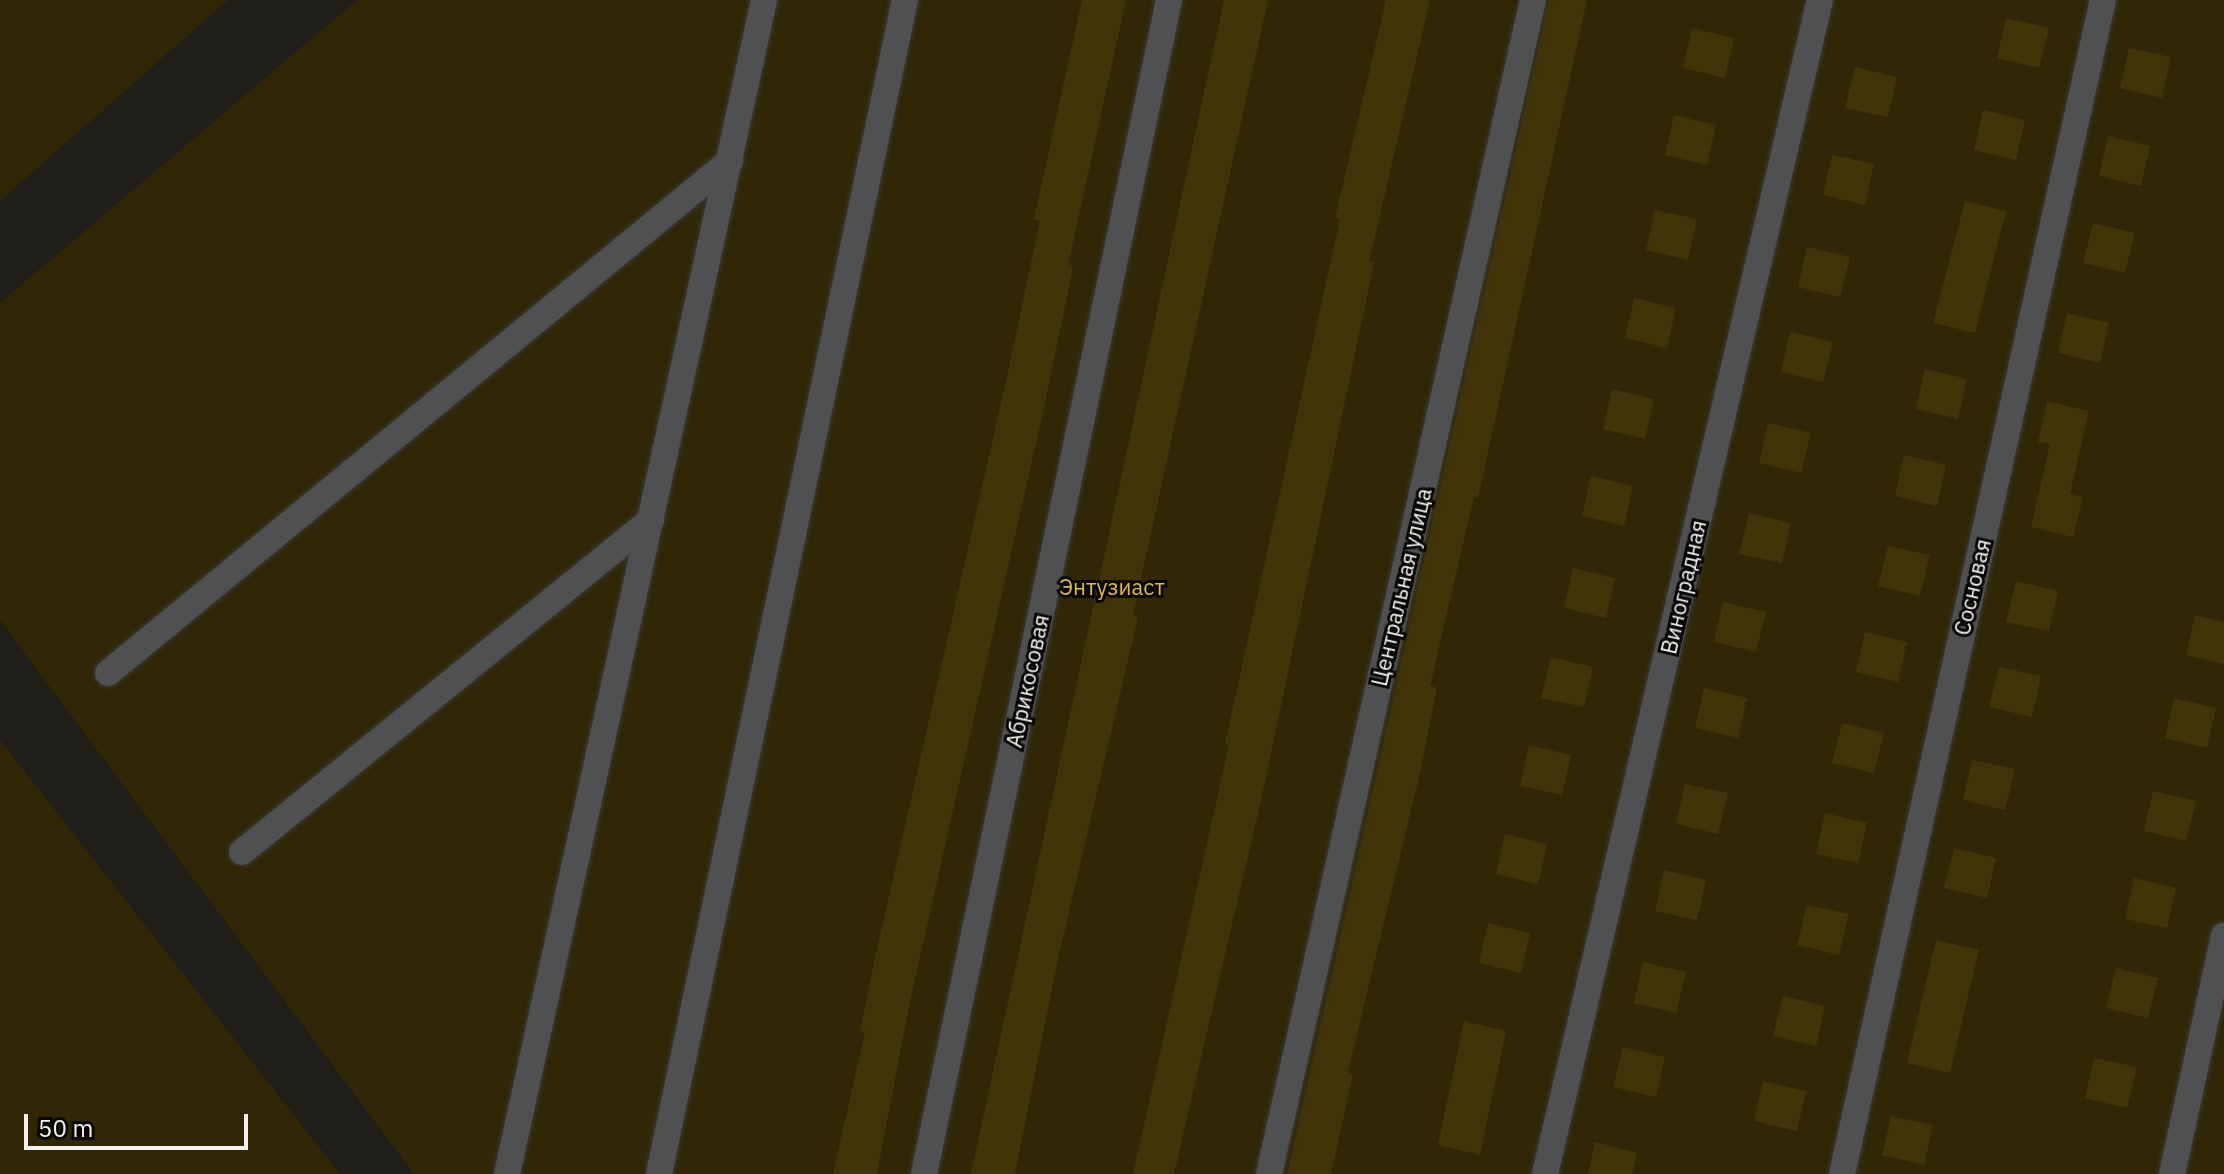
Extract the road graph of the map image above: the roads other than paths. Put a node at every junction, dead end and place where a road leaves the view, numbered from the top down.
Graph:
1 (764, 0) edge
2 (905, 0) edge
3 (1169, 0) edge
4 (1533, 0) edge
5 (1820, 0) edge
6 (2103, 0) edge
7 (730, 161) junction
8 (651, 520) junction
9 (108, 673) dead end
10 (242, 852) dead end
11 (2224, 936) edge
12 (507, 1174) edge
13 (659, 1174) edge
14 (924, 1174) edge
15 (1269, 1174) edge
16 (1545, 1174) edge
17 (1842, 1174) edge
18 (2172, 1174) edge

1 - 7 street
2 - 13 street
3 - 14 street, Абрикосовая
4 - 15 street, Центральная улица
5 - 16 street, Виноградная
6 - 17 street, Сосновая
7 - 8 street
7 - 9 street
8 - 10 street
8 - 12 street
11 - 18 street

